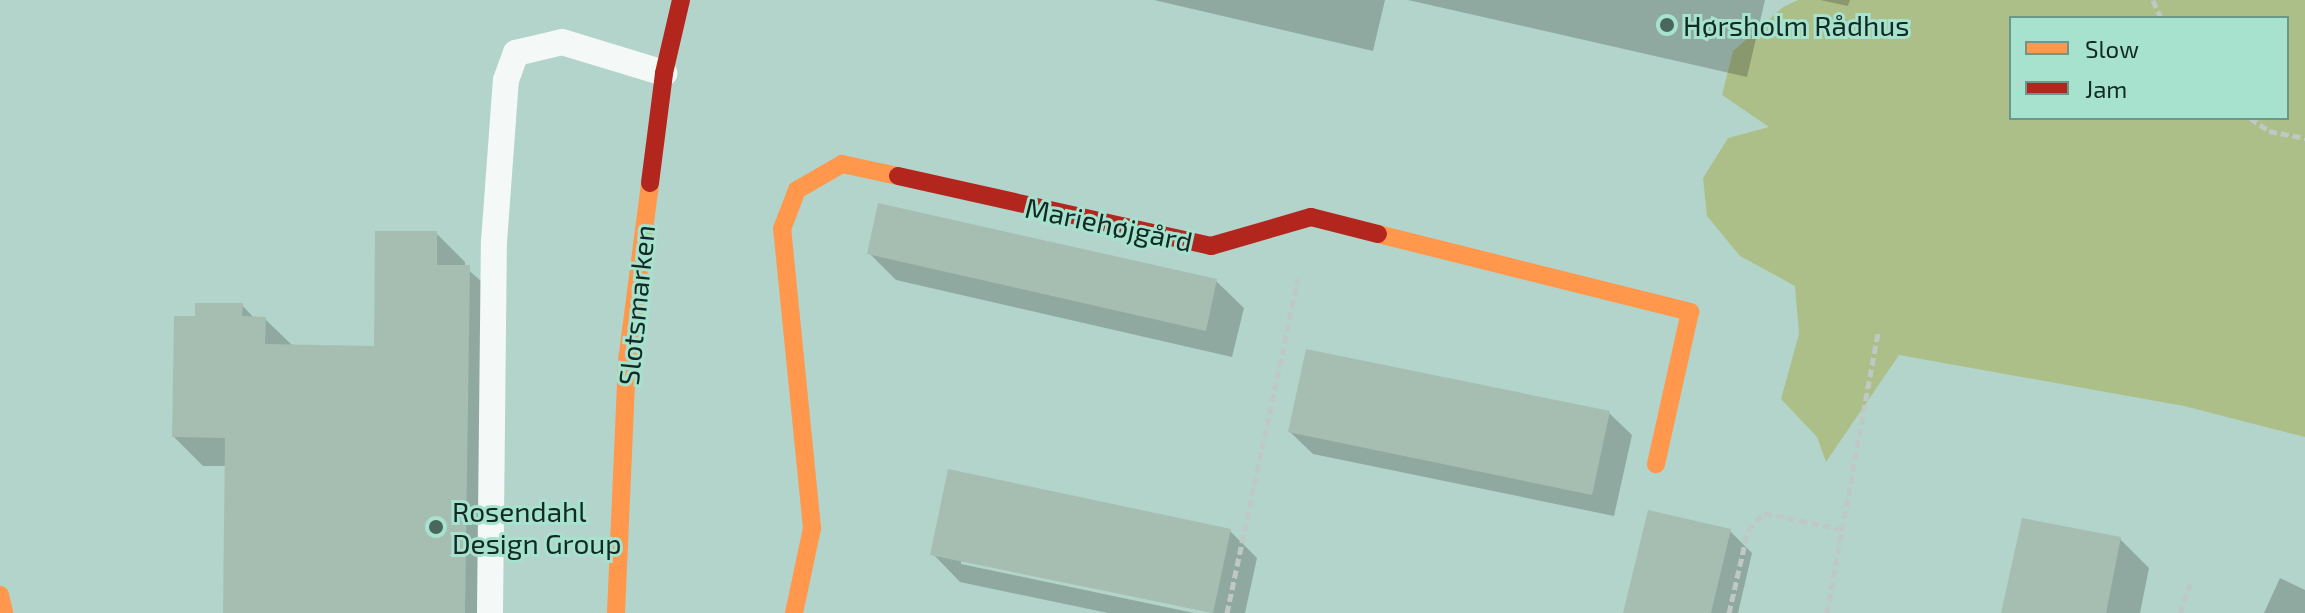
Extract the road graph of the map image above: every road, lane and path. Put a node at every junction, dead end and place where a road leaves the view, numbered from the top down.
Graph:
1 (681, 0) edge
2 (664, 73) junction
3 (2253, 120) edge
4 (2305, 138) edge
5 (1311, 217) junction
6 (1878, 332) dead end
7 (1656, 464) dead end
8 (1842, 529) junction
9 (2192, 579) dead end
10 (0, 595) edge
11 (4, 613) edge
12 (490, 613) edge
13 (616, 613) edge
14 (794, 613) edge
15 (1227, 613) edge
16 (1729, 613) edge
17 (1827, 613) edge
18 (2180, 613) edge

1 - 2 street, Slotsmarken
2 - 12 lane
2 - 13 street, Slotsmarken
3 - 4 path
5 - 7 street
5 - 14 street, Mariehøjgård
5 - 15 path
6 - 8 path
8 - 16 path
8 - 17 path
9 - 18 path
10 - 11 street

